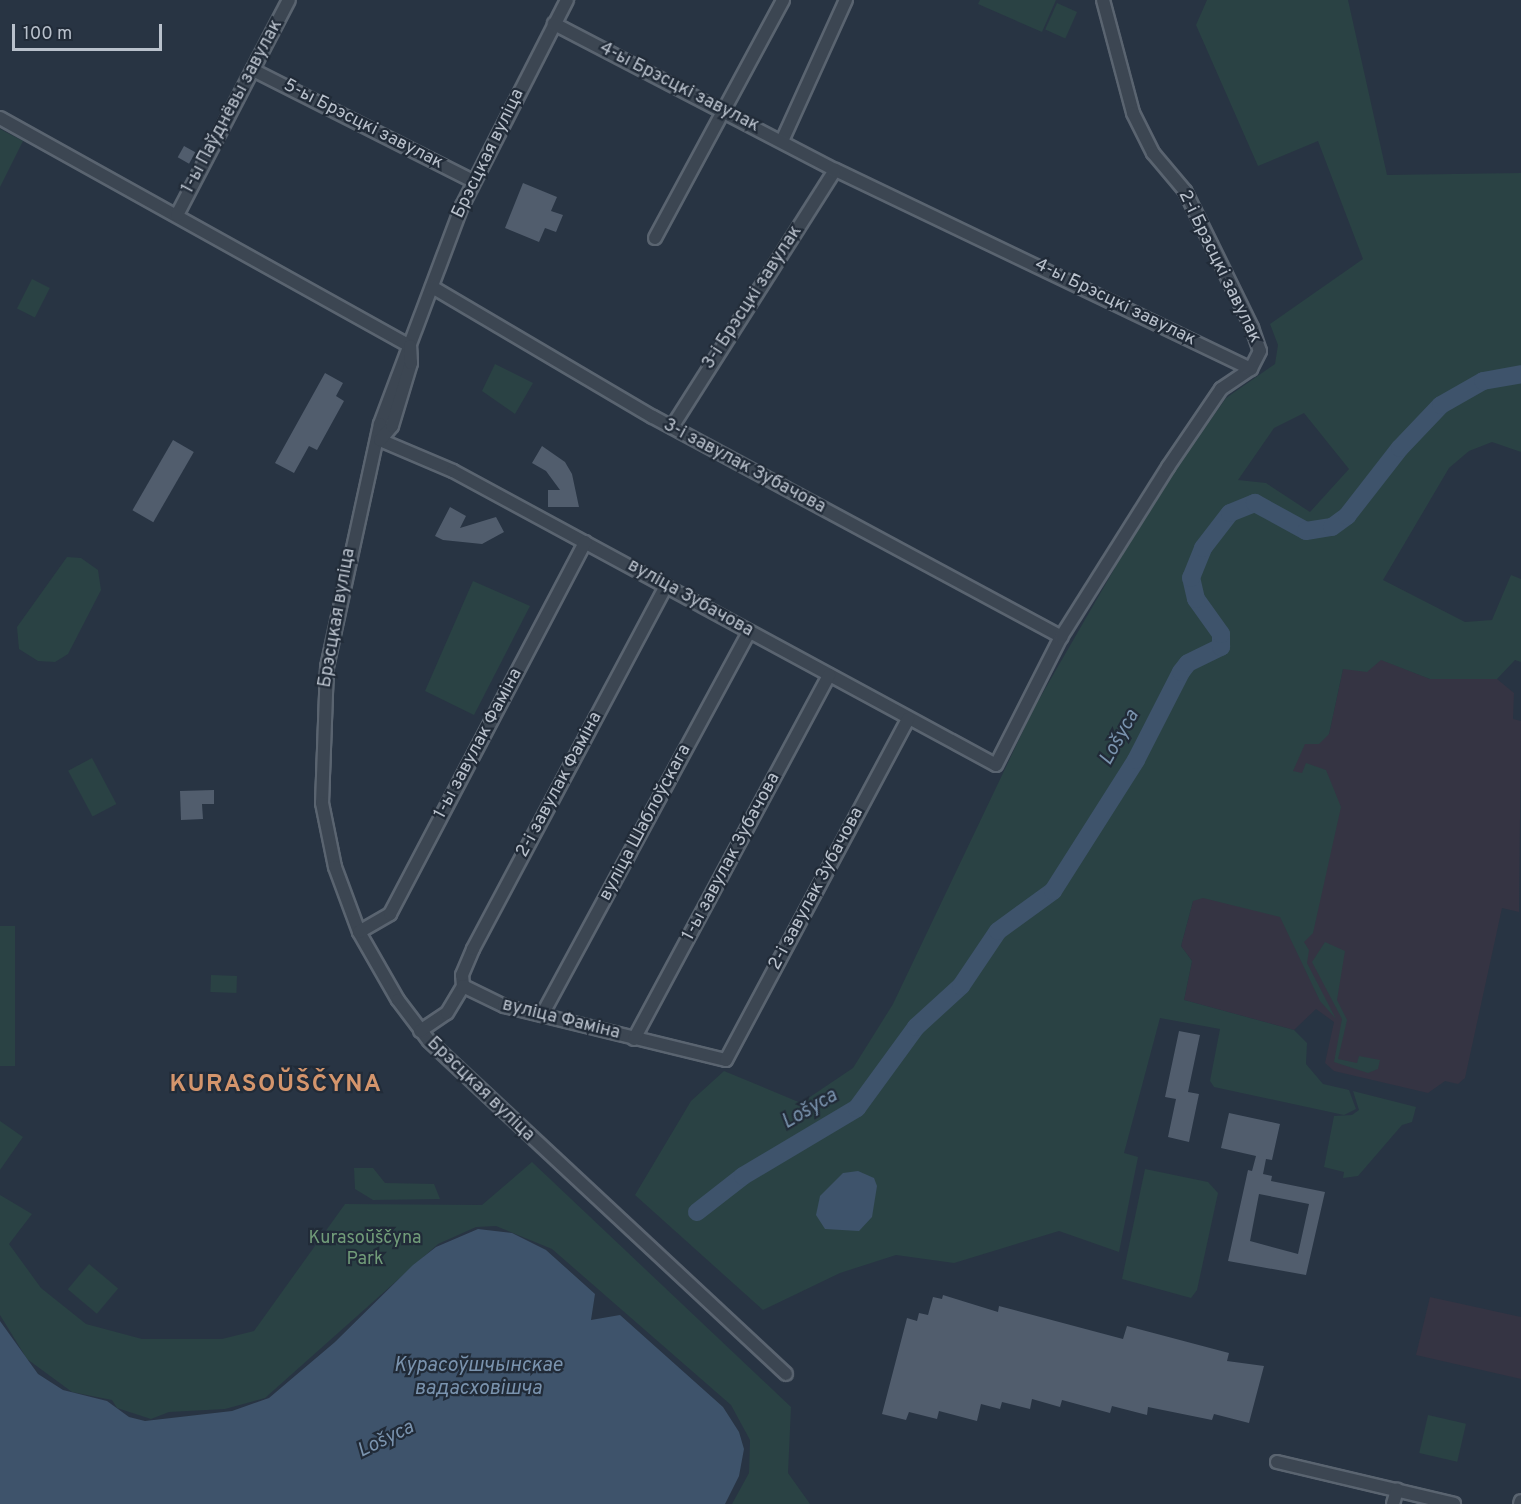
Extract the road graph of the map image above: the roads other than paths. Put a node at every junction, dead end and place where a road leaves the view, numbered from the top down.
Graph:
1 (289, 0) edge
2 (567, 0) edge
3 (783, 0) edge
4 (846, 0) edge
5 (1103, 0) edge
6 (555, 24) junction
7 (253, 69) junction
8 (725, 113) junction
9 (0, 118) edge
10 (782, 141) junction
11 (835, 170) junction
12 (473, 181) junction
13 (177, 215) junction
14 (655, 238) dead end
15 (432, 287) junction
16 (410, 346) junction
17 (1251, 369) junction
18 (672, 427) junction
19 (380, 440) junction
20 (585, 542) junction
21 (666, 586) junction
22 (749, 632) junction
23 (1062, 637) junction
24 (830, 675) junction
25 (908, 718) junction
26 (359, 932) junction
27 (463, 986) junction
28 (542, 1015) junction
29 (420, 1031) junction
30 (634, 1039) junction
31 (726, 1060) joint
32 (786, 1374) dead end
33 (1276, 1461) dead end
34 (1397, 1490) junction
35 (1394, 1504) edge
36 (1454, 1504) edge

1 - 7 street, 1-ы Паўднёвы завулак
2 - 6 street, Брэсцкая вуліца
3 - 8 street
4 - 10 street
5 - 17 street, 2-і Брэсцкі завулак
6 - 8 street, 4-ы Брэсцкі завулак
6 - 12 street, Брэсцкая вуліца
7 - 12 street, 5-ы Брэсцкі завулак
7 - 13 street, 1-ы Паўднёвы завулак
8 - 10 street, 4-ы Брэсцкі завулак
8 - 14 street
9 - 13 street
10 - 11 street, 4-ы Брэсцкі завулак
11 - 17 street, 4-ы Брэсцкі завулак
11 - 18 street, 3-і Брэсцкі завулак
12 - 15 street, Брэсцкая вуліца
13 - 16 street
15 - 16 street, Брэсцкая вуліца
15 - 18 street, 3-і завулак Зубачова
16 - 19 street, Брэсцкая вуліца
17 - 23 street
18 - 23 street, 3-і завулак Зубачова
19 - 20 street, вуліца Зубачова
19 - 26 street, Брэсцкая вуліца
20 - 21 street, вуліца Зубачова
20 - 26 street, 1-ы завулак Фаміна
21 - 22 street, вуліца Зубачова
21 - 27 street, 2-і завулак Фаміна
22 - 24 street, вуліца Зубачова
22 - 28 street, вуліца Шаблоўскага
23 - 25 street, вуліца Зубачова
24 - 25 street, вуліца Зубачова
24 - 30 street, 1-ы завулак Зубачова
25 - 31 street, 2-і завулак Зубачова
26 - 29 street, Брэсцкая вуліца
27 - 28 street, вуліца Фаміна
27 - 29 street
28 - 30 street, вуліца Фаміна
29 - 32 street, Брэсцкая вуліца
30 - 31 street, вуліца Фаміна
33 - 34 street
34 - 35 street
34 - 36 street

